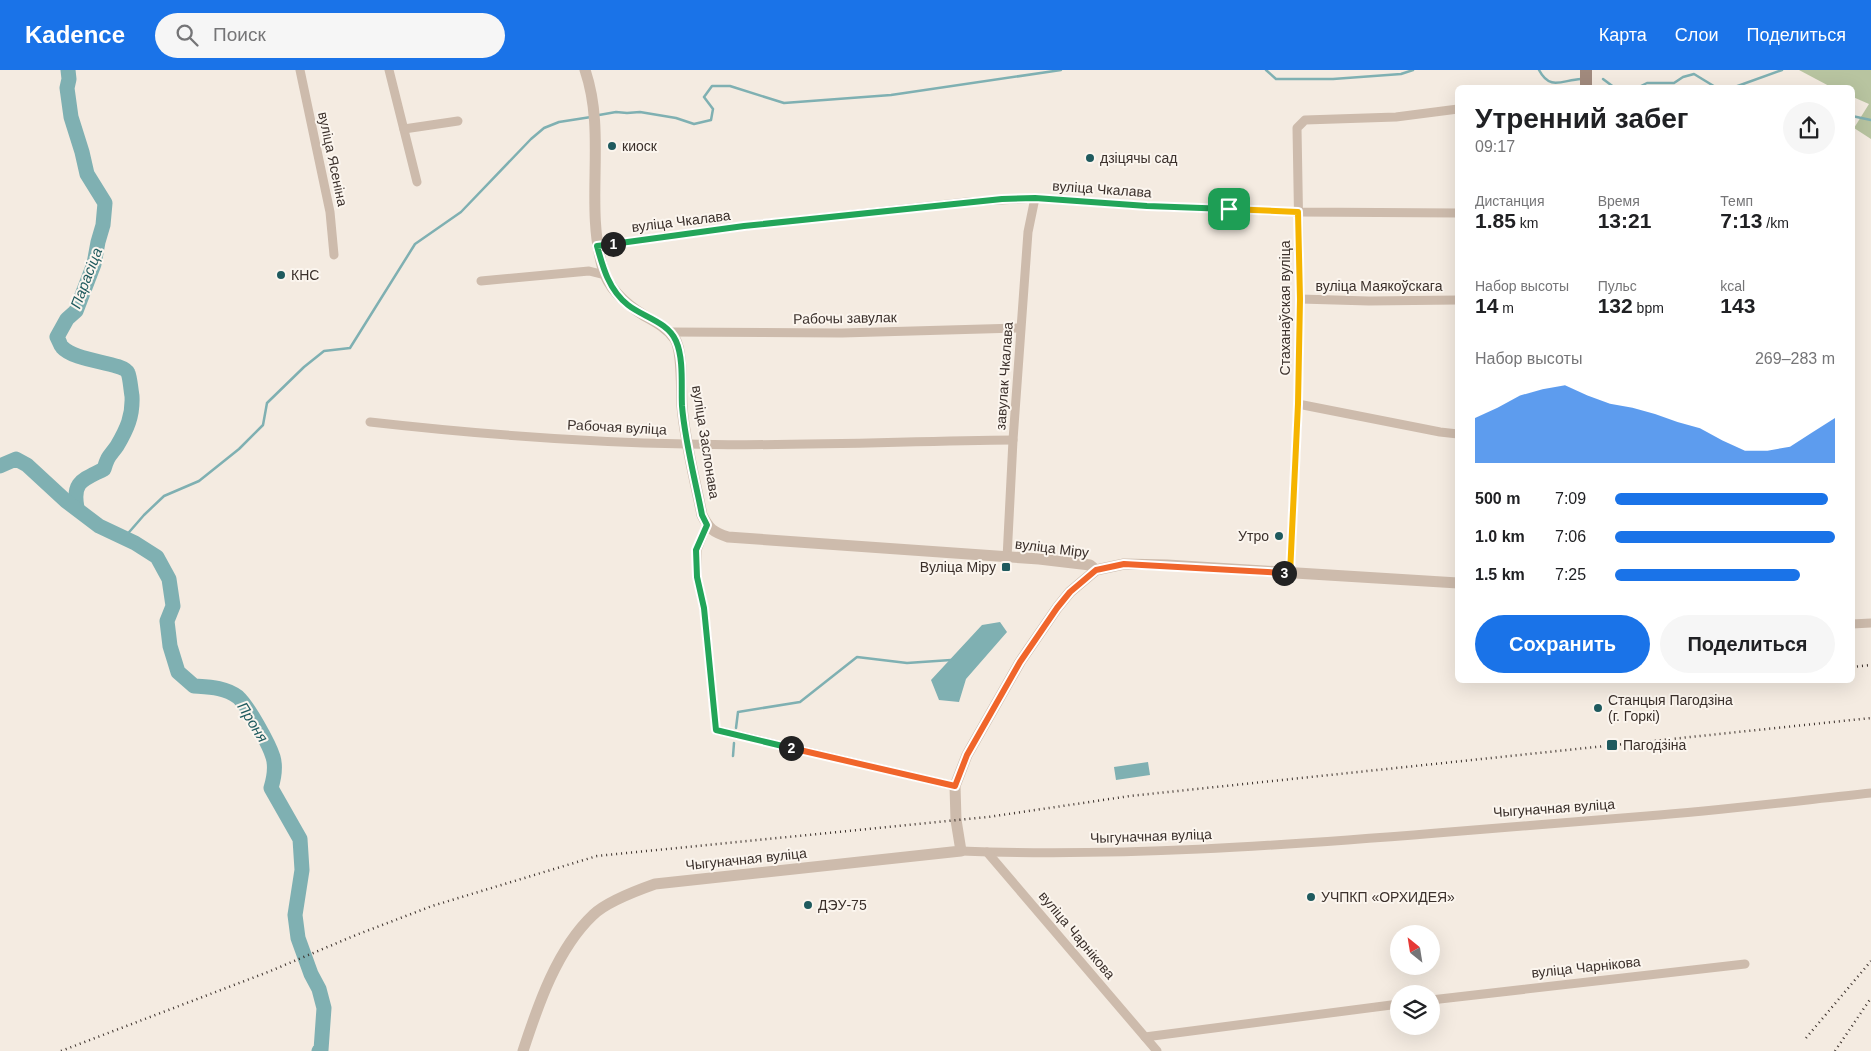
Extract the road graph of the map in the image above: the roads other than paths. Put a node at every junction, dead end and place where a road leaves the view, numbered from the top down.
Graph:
1 (300, 70) edge
2 (389, 70) edge
3 (585, 70) edge
4 (1586, 70) edge
5 (1586, 85) edge
6 (1455, 108) edge
7 (458, 121) dead end
8 (404, 129) junction
9 (417, 182) dead end
10 (1035, 198) junction
11 (1298, 212) junction
12 (1455, 213) edge
13 (597, 246) junction
14 (334, 255) dead end
15 (605, 275) junction
16 (481, 281) dead end
17 (1300, 299) junction
18 (1455, 300) edge
19 (1020, 328) junction
20 (669, 332) junction
21 (1298, 404) junction
22 (370, 422) dead end
23 (1455, 434) edge
24 (1013, 440) junction
25 (688, 444) junction
26 (707, 525) junction
27 (1007, 558) junction
28 (1096, 570) junction
29 (1290, 574) junction
30 (1455, 584) edge
31 (1871, 623) edge
32 (1855, 624) edge
33 (955, 786) junction
34 (1871, 793) edge
35 (961, 851) junction
36 (987, 852) junction
37 (1744, 964) dead end
38 (1440, 999) edge
39 (1390, 1005) edge
40 (1145, 1037) junction
41 (523, 1051) edge
42 (1157, 1051) edge

1 - 14 street, вуліца Ясеніна
2 - 8 street
3 - 13 street
4 - 5 main road
6 - 11 street, Стаханаўская вуліца
7 - 8 street
8 - 9 street
10 - 11 street, вуліца Чкалава
10 - 13 street, вуліца Чкалава
10 - 19 street, завулак Чкалава
11 - 12 street, вуліца Чкалава
11 - 17 street, Стаханаўская вуліца
13 - 15 street
15 - 16 street
15 - 20 street
17 - 18 street, вуліца Маякоўскага
17 - 21 street, Стаханаўская вуліца
19 - 20 street, Рабочы завулак
19 - 24 street, завулак Чкалава
20 - 25 street, вуліца Заслонава
21 - 23 street
21 - 29 street, Стаханаўская вуліца
22 - 25 street, Рабочая вуліца
24 - 25 street, Рабочая вуліца
24 - 27 street, завулак Чкалава
25 - 26 street, вуліца Заслонава
26 - 27 street, вуліца Міру
26 - 33 street
27 - 28 street, вуліца Міру
28 - 29 street, вуліца Міру
28 - 33 street
29 - 30 street, вуліца Міру
31 - 32 street
33 - 35 street
34 - 36 street, Чыгуначная вуліца
35 - 36 street, Чыгуначная вуліца
35 - 41 street, Чыгуначная вуліца
36 - 40 street, вуліца Чарнікова
37 - 38 street, вуліца Чарнікова
39 - 40 street
40 - 42 street, вуліца Чарнікова

